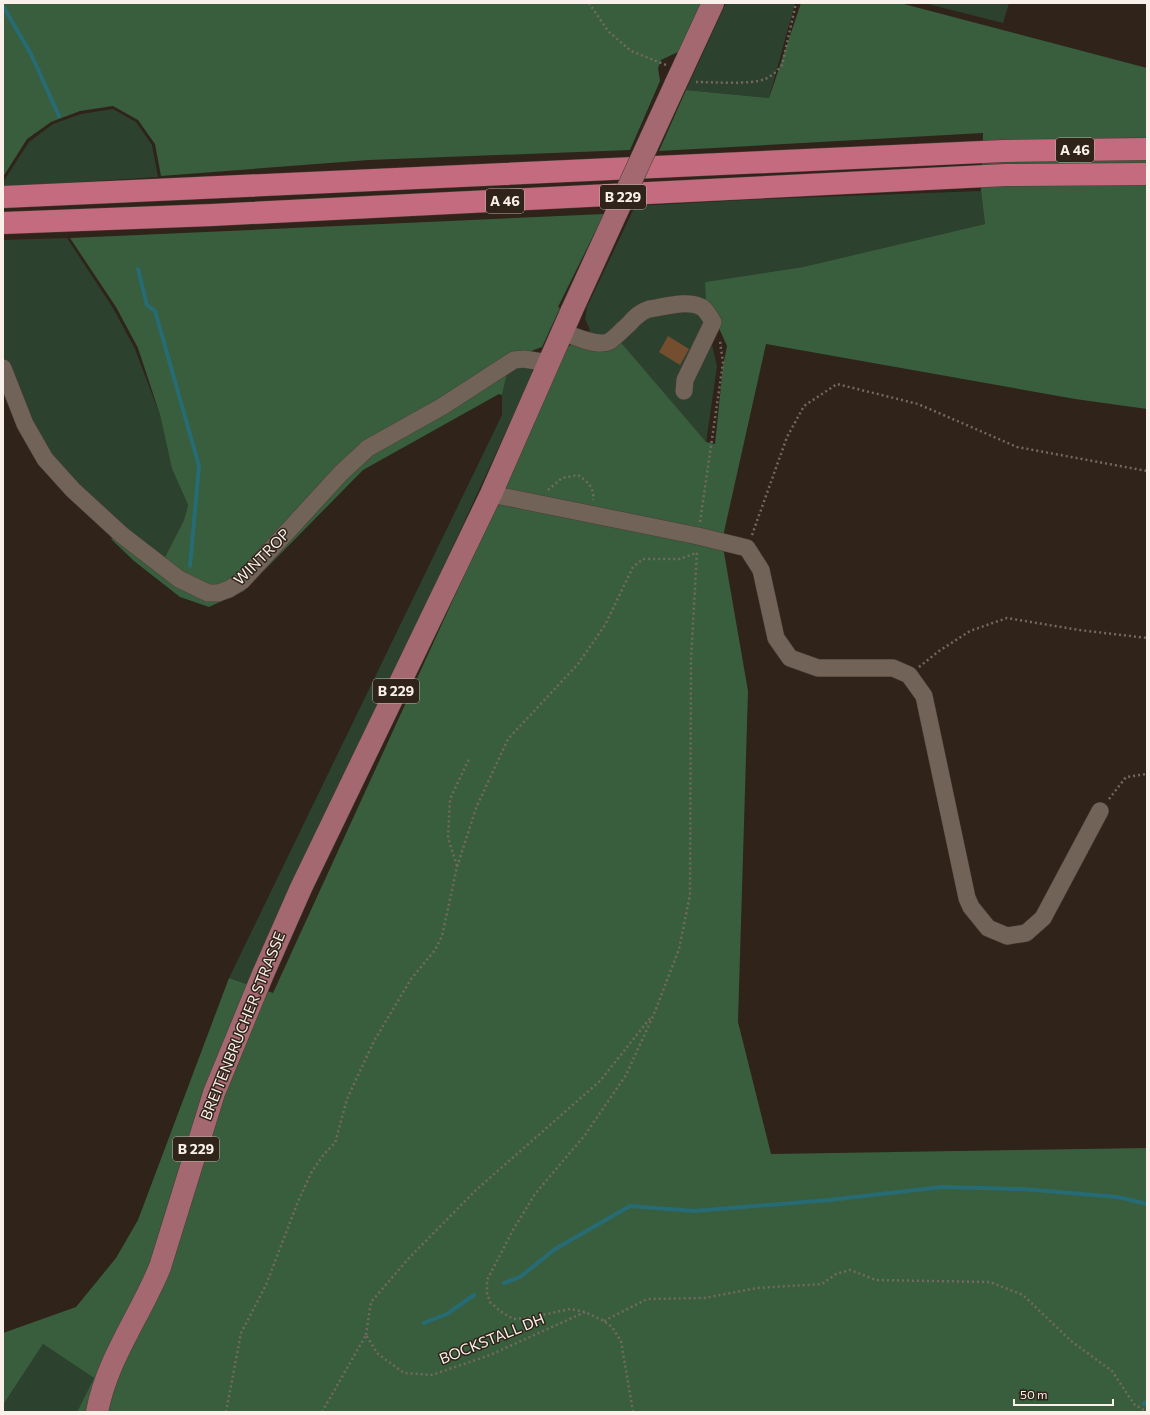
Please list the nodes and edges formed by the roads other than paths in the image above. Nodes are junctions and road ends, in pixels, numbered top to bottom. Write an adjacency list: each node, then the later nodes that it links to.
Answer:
1 (713, 3): 6 (main road, B 229, bridge)
2 (1147, 149): 4 (highway, A 46)
3 (1147, 174): 5 (highway, A 46)
4 (3, 197)
5 (3, 223)
6 (562, 332): 7 (main road, B 229); 9 (street)
7 (548, 362): 8 (street, WINTROP); 10 (main road, B 229)
8 (3, 368)
9 (684, 391)
10 (491, 494): 11 (street); 12 (main road, BREITENBRUCHER STRASSE / B 229)
11 (1100, 811)
12 (97, 1412)

